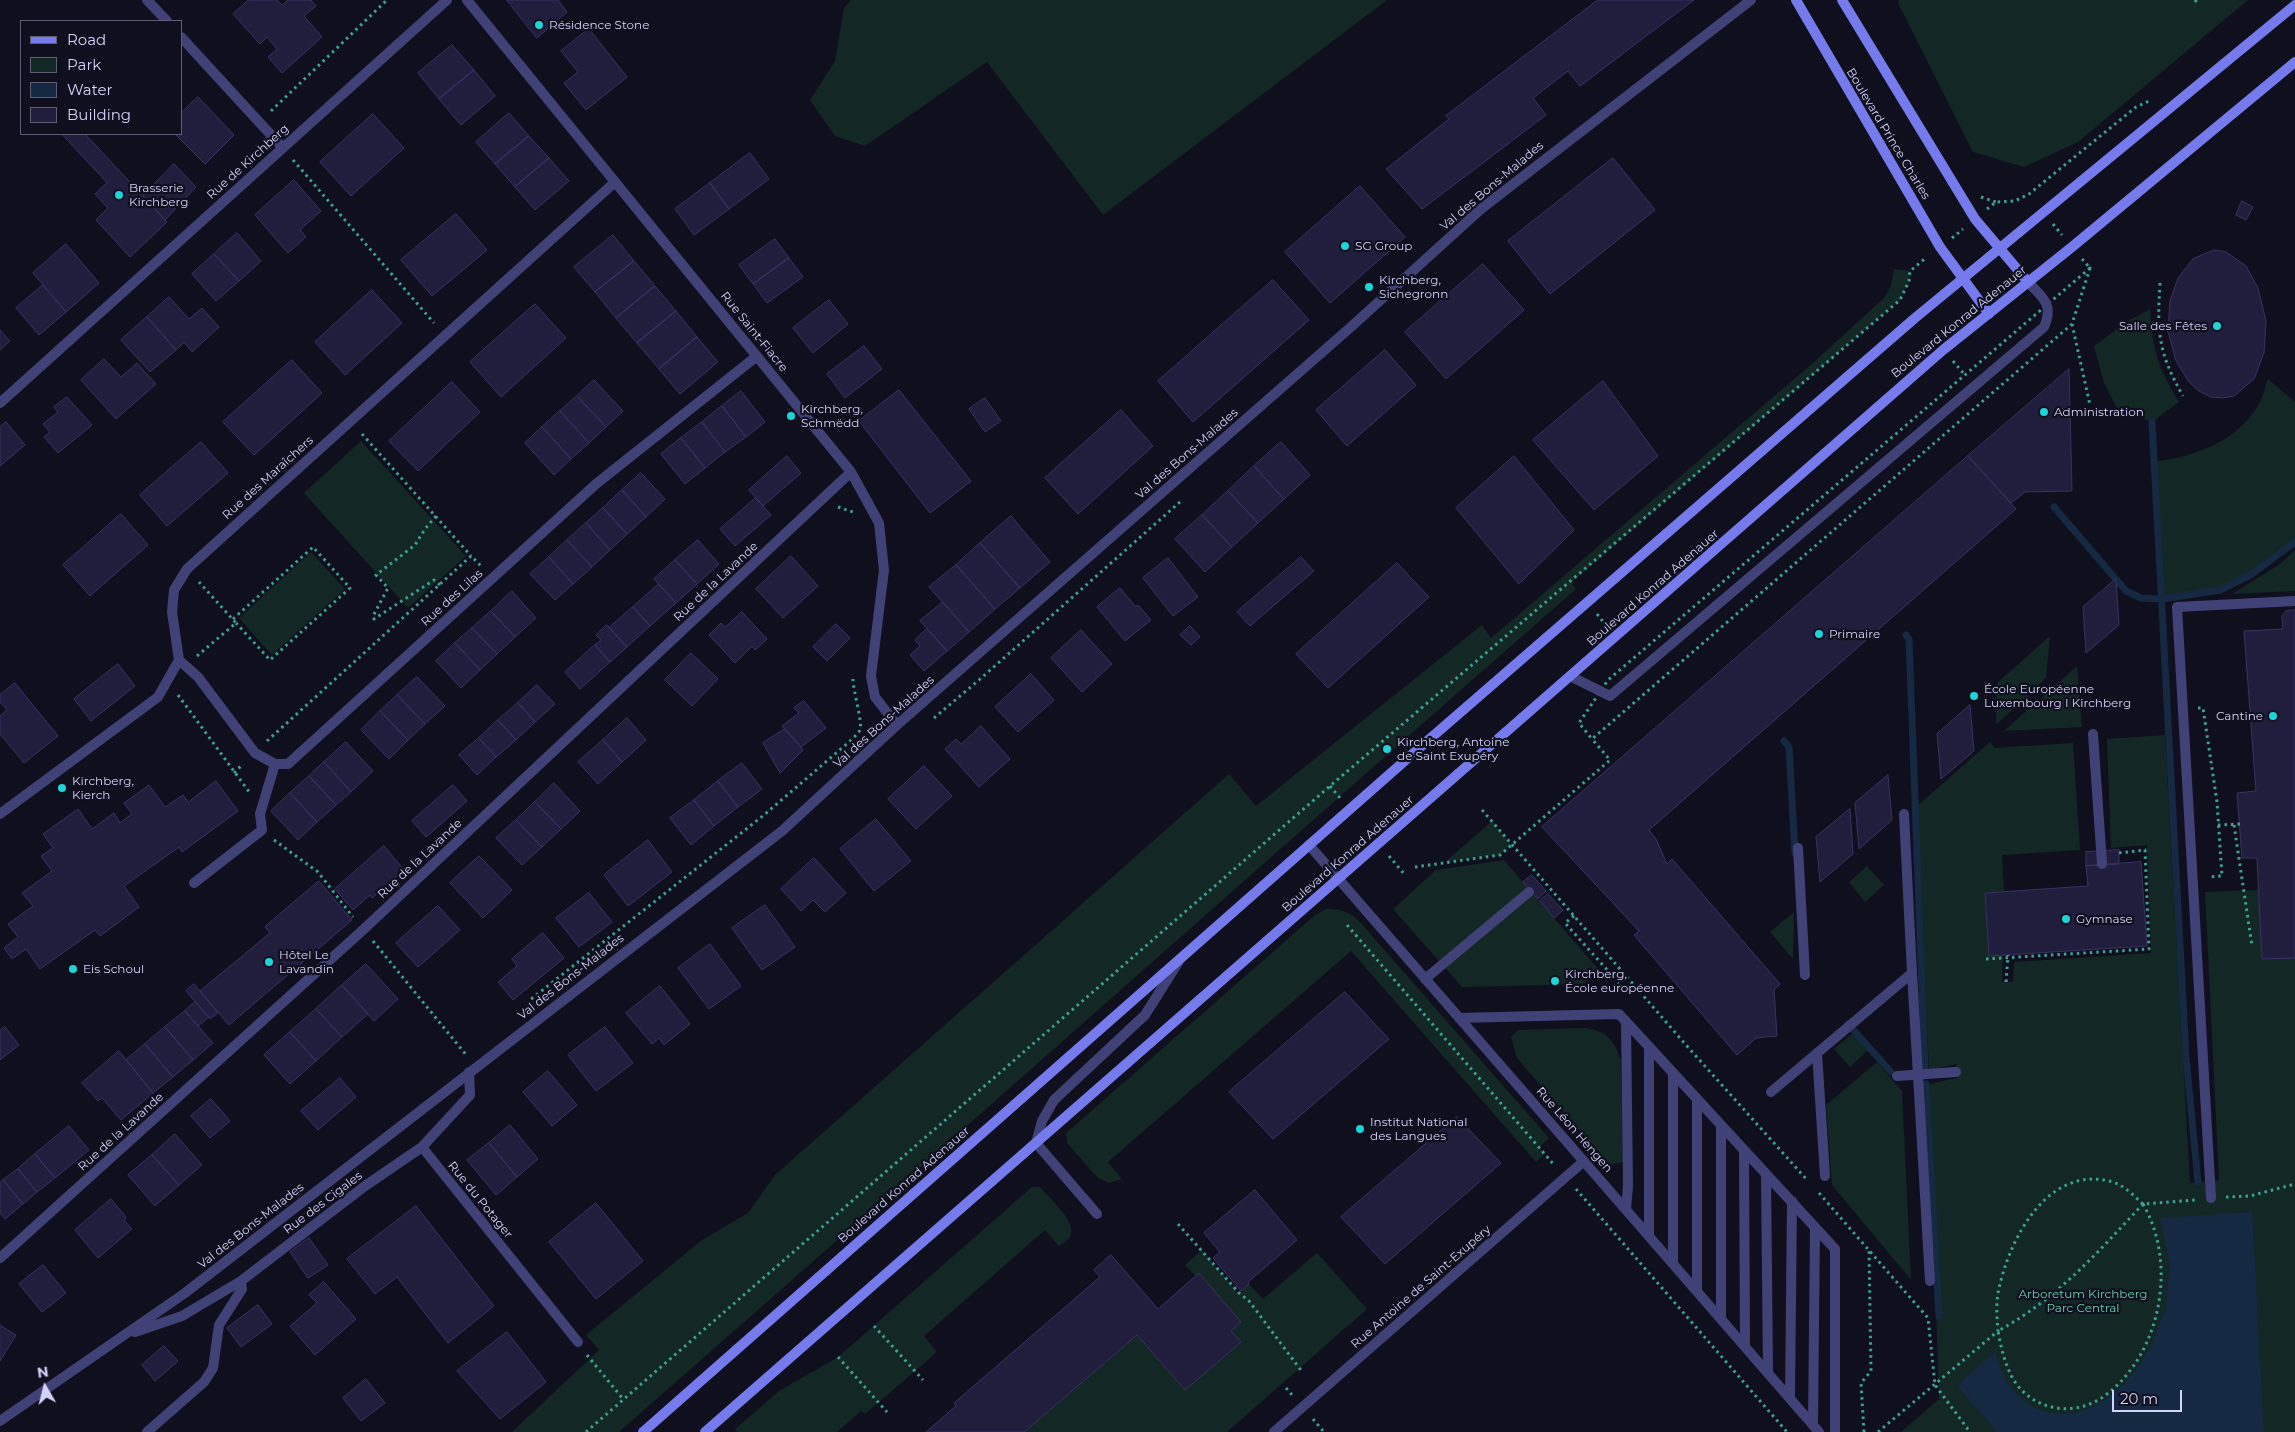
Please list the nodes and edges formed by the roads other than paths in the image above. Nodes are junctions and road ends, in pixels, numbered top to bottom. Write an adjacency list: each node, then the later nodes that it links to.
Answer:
1 (147, 0): 8 (street)
2 (447, 0): 11 (street, Rue de Kirchberg)
3 (467, 0): 12 (street, Rue Saint-Fiacre)
4 (1751, 0): 23 (street, Val des Bons-Malades)
5 (1796, 0): 14 (main road, Boulevard Prince Charles)
6 (1842, 0): 13 (main road)
7 (2295, 5): 13 (main road, Boulevard Konrad Adenauer)
8 (166, 20)
9 (182, 38): 11 (street)
10 (2295, 62): 15 (main road, Boulevard Konrad Adenauer)
11 (282, 147): 18 (street, Rue de Kirchberg)
12 (615, 182): 17 (street, Rue Saint-Fiacre); 21 (street, Rue des Maraîchers)
13 (1999, 247): 14 (main road, Boulevard Konrad Adenauer); 15 (main road)
14 (1961, 279): 16 (main road, Boulevard Prince Charles); 28 (main road, Boulevard Konrad Adenauer)
15 (2028, 282): 16 (main road, Boulevard Konrad Adenauer); 22 (street)
16 (1989, 314): 22 (main road, Boulevard Konrad Adenauer)
17 (757, 356): 19 (street, Rue Saint-Fiacre); 25 (street, Rue des Lilas)
18 (0, 403)
19 (851, 472): 23 (street, Rue Saint-Fiacre); 62 (street, Rue de la Lavande)
20 (2295, 601): 56 (street)
21 (182, 663): 25 (street); 26 (street)
22 (1570, 676): 31 (main road, Boulevard Konrad Adenauer)
23 (897, 726): 42 (street, Val des Bons-Malades)
24 (2093, 734): 30 (street)
25 (275, 764): 32 (street)
26 (0, 814)
27 (1904, 814): 35 (street)
28 (1309, 845): 31 (street, Rue Léon Hengen); 34 (main road, Boulevard Konrad Adenauer)
29 (1798, 848): 36 (street)
30 (2101, 859)
31 (1339, 879): 37 (street, Rue Léon Hengen); 50 (main road, Boulevard Konrad Adenauer)
32 (194, 883)
33 (1529, 892): 37 (street)
34 (1183, 956): 50 (street, Boulevard Konrad Adenauer); 76 (main road, Boulevard Konrad Adenauer)
35 (1912, 974): 41 (street); 45 (street)
36 (1806, 975)
37 (1425, 979): 38 (street, Rue Léon Hengen)
38 (1459, 1018): 39 (street); 53 (street, Rue Léon Hengen)
39 (1626, 1022): 40 (street); 58 (street)
40 (1649, 1048): 44 (street); 61 (street)
41 (1817, 1053): 47 (street); 55 (street)
42 (469, 1072): 51 (street); 68 (street, Val des Bons-Malades)
43 (1956, 1072): 45 (street)
44 (1673, 1073): 48 (street); 63 (street)
45 (1918, 1075): 46 (street); 65 (street)
46 (1897, 1076)
47 (1771, 1092)
48 (1697, 1099): 49 (street); 66 (street)
49 (1721, 1125): 52 (street); 67 (street)
50 (1036, 1143): 59 (street); 77 (main road, Boulevard Konrad Adenauer)
51 (422, 1147): 64 (street, Rue des Cigales); 69 (street, Rue du Potager)
52 (1744, 1150): 54 (street); 70 (street)
53 (1584, 1161): 58 (street, Rue Léon Hengen); 78 (street, Rue Antoine de Saint-Exupéry)
54 (1766, 1174): 57 (street); 71 (street)
55 (1825, 1176)
56 (2210, 1198)
57 (1792, 1202): 60 (street); 72 (street)
58 (1626, 1209): 61 (street, Rue Léon Hengen)
59 (1097, 1214)
60 (1815, 1227): 74 (street); 79 (street)
61 (1650, 1236): 63 (street, Rue Léon Hengen)
62 (0, 1258)
63 (1673, 1264): 66 (street, Rue Léon Hengen)
64 (241, 1281): 68 (street, Rue des Cigales); 75 (street)
65 (1930, 1282)
66 (1697, 1291): 67 (street, Rue Léon Hengen)
67 (1721, 1318): 70 (street, Rue Léon Hengen)
68 (122, 1337): 73 (street, Val des Bons-Malades)
69 (578, 1342)
70 (1744, 1346): 71 (street, Rue Léon Hengen)
71 (1768, 1373): 72 (street, Rue Léon Hengen)
72 (1790, 1398): 74 (street, Rue Léon Hengen)
73 (0, 1421)
74 (1816, 1428)
75 (148, 1432)
76 (643, 1432)
77 (705, 1432)
78 (1274, 1432)
79 (1835, 1432)

